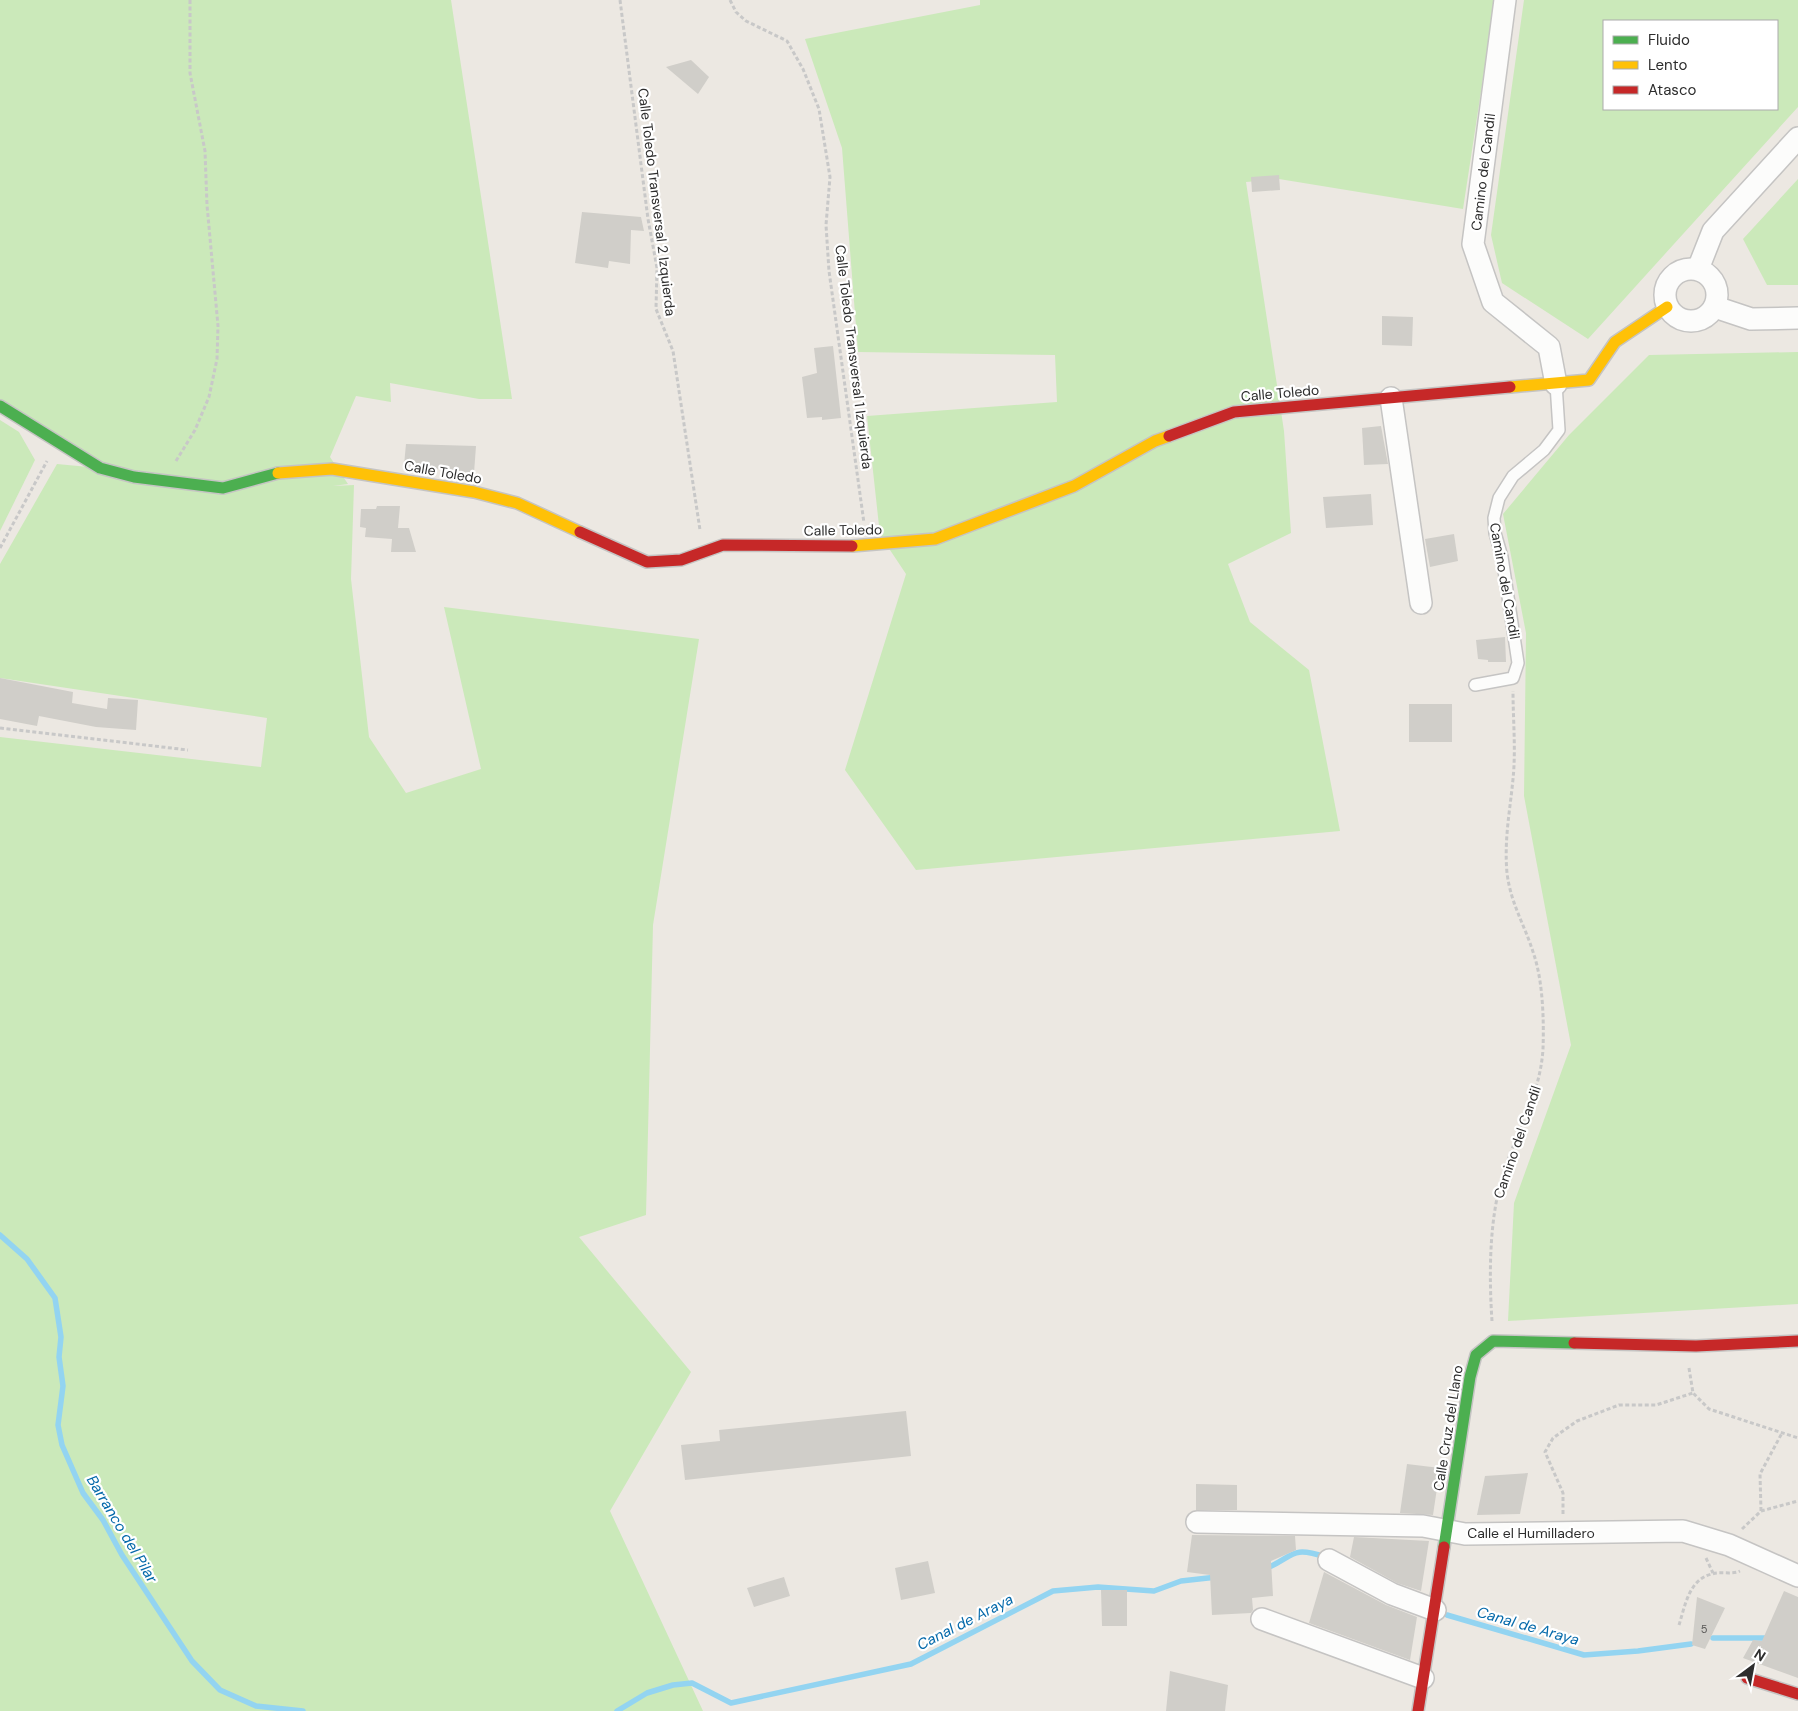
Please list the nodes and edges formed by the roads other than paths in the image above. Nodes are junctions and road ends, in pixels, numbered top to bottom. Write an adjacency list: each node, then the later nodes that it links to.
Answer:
1 (1505, 0): 7 (street, Camino del Candil)
2 (1798, 138): 3 (street)
3 (1698, 269): 4 (street); 5 (street)
4 (1667, 307): 5 (street); 7 (street, Calle Toledo)
5 (1715, 307): 6 (street)
6 (1798, 318)
7 (1556, 384): 8 (street, Calle Toledo); 11 (lane, Camino del Candil)
8 (1391, 398): 9 (street, Calle Toledo); 10 (street)
9 (0, 406)
10 (1421, 602)
11 (1475, 686)
12 (1798, 1340): 14 (street, Calle Cruz del Llano)
13 (1197, 1522): 14 (street, Calle el Humilladero)
14 (1447, 1530): 16 (street, Calle el Humilladero); 17 (street, Calle Cruz del Llano)
15 (1329, 1560): 17 (street)
16 (1798, 1576)
17 (1435, 1610): 19 (street, Calle Cruz del Llano)
18 (1262, 1619): 19 (street)
19 (1423, 1678): 22 (street, Calle Cruz del Llano)
20 (1747, 1678): 21 (street)
21 (1798, 1694)
22 (1418, 1711)

